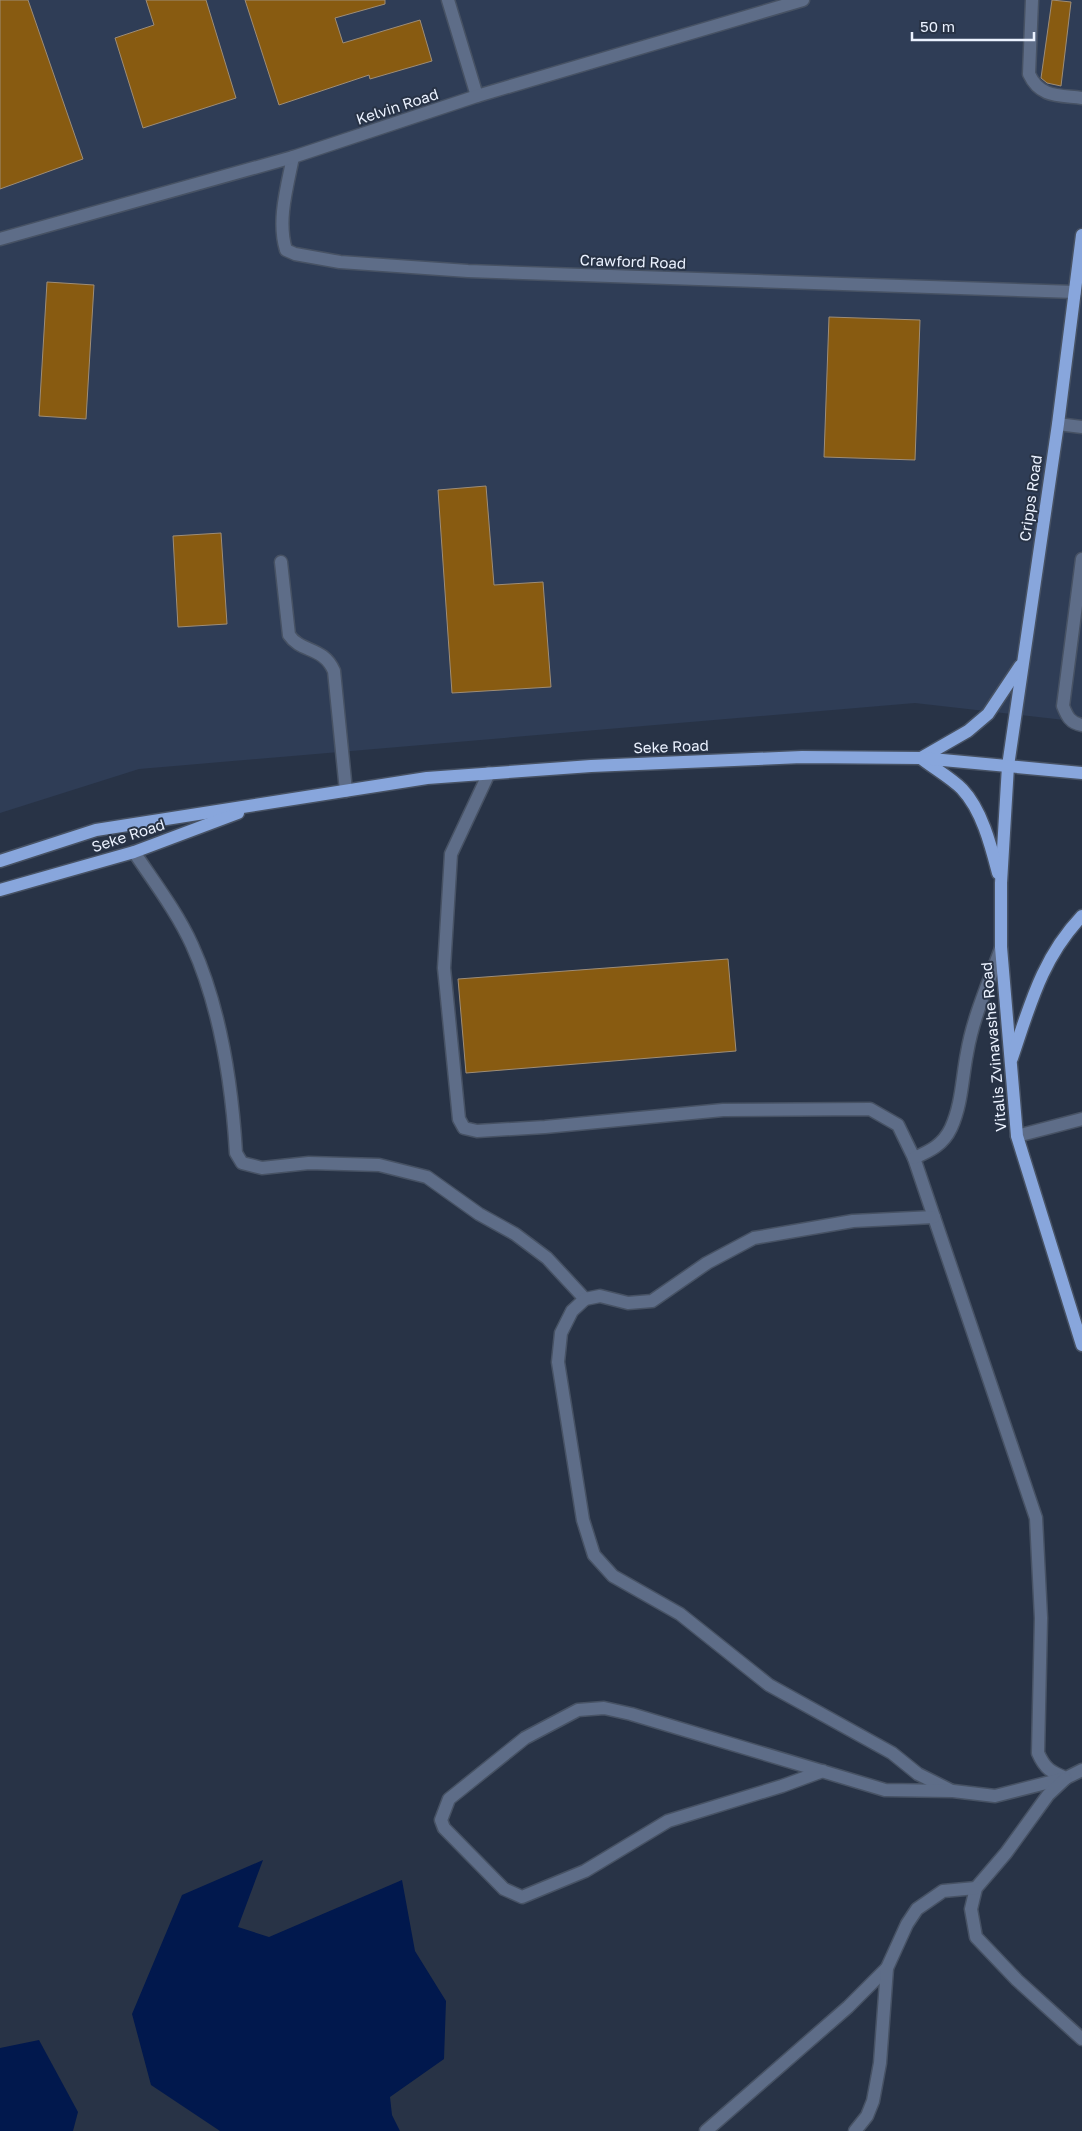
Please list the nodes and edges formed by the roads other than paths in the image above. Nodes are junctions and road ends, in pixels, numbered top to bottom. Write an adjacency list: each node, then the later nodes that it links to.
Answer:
1 (448, 0): 4 (street)
2 (803, 0): 4 (street, Kelvin Road)
3 (1032, 0): 5 (street)
4 (477, 96): 6 (street, Kelvin Road)
5 (1082, 98)
6 (293, 157): 8 (street, Kelvin Road); 9 (street, Crawford Road)
7 (1082, 235): 9 (main road, Cripps Road)
8 (0, 239)
9 (1075, 292): 10 (main road, Cripps Road)
10 (1058, 424): 11 (street); 14 (main road, Cripps Road)
11 (1082, 427)
12 (1082, 559): 15 (street)
13 (281, 562): 20 (street)
14 (1023, 662): 16 (main road); 17 (main road, Cripps Road)
15 (1082, 724)
16 (921, 758): 17 (main road, Seke Road); 18 (main road, Seke Road); 24 (main road)
17 (1008, 766): 19 (main road, Seke Road); 24 (main road, Vitalis Zvinavashe Road)
18 (489, 774): 20 (main road, Seke Road); 31 (street)
19 (1082, 774)
20 (346, 791): 21 (main road, Seke Road)
21 (264, 804): 22 (main road, Seke Road); 23 (main road, Seke Road)
22 (134, 852): 25 (main road, Seke Road); 33 (street)
23 (0, 861)
24 (1001, 883): 27 (main road, Vitalis Zvinavashe Road)
25 (0, 890)
26 (1082, 916): 28 (main road)
27 (1001, 947): 28 (main road, Vitalis Zvinavashe Road); 31 (street)
28 (1010, 1066): 30 (main road, Vitalis Zvinavashe Road)
29 (1082, 1119): 30 (street)
30 (1017, 1136): 34 (main road, Vitalis Zvinavashe Road)
31 (914, 1158): 32 (street)
32 (934, 1217): 33 (street); 37 (street)
33 (585, 1299): 38 (street)
34 (1082, 1345)
35 (1082, 1770): 37 (street)
36 (823, 1771): 36 (street); 38 (street)
37 (1066, 1778): 38 (street); 39 (street)
38 (953, 1792)
39 (976, 1888): 40 (street); 41 (street)
40 (887, 1968): 42 (street); 43 (street)
41 (1082, 2039)
42 (706, 2131)
43 (855, 2131)

